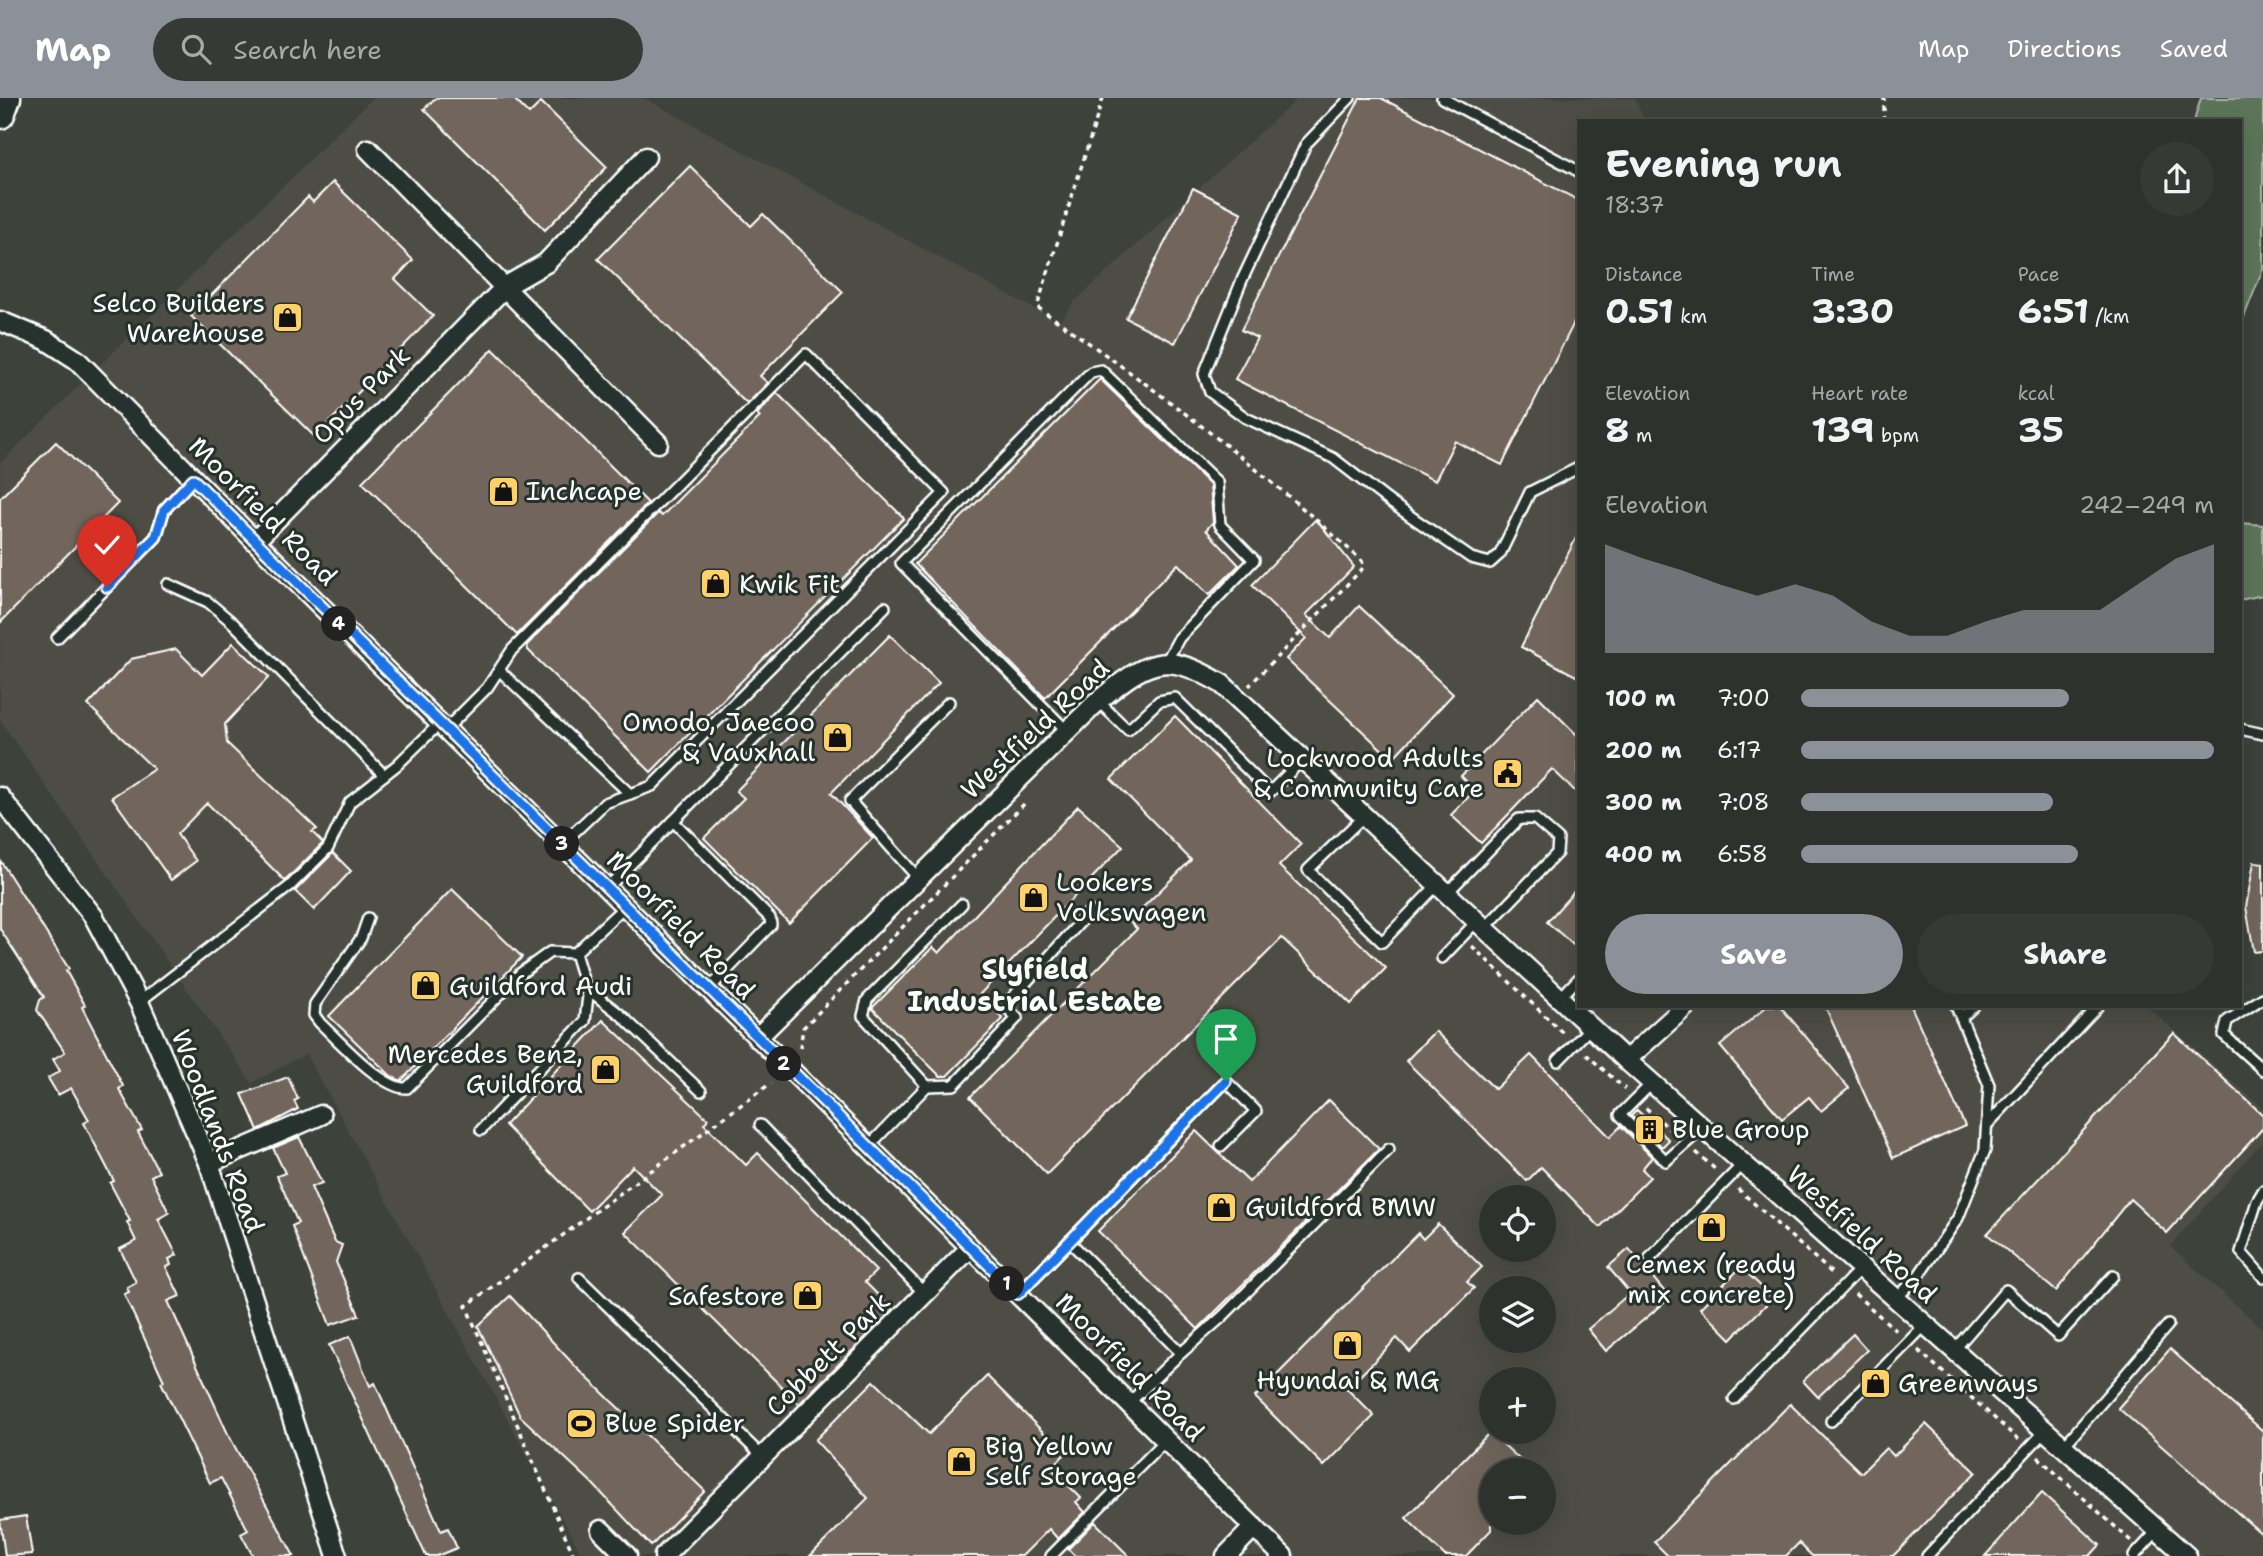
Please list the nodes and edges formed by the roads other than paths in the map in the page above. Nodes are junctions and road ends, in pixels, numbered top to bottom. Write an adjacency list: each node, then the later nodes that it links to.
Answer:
1 (6, 98): 4 (main road)
2 (1350, 98): 11 (lane)
3 (1442, 98): 7 (lane)
4 (0, 114)
5 (368, 149): 8 (street)
6 (646, 158): 8 (street, Opus Park)
7 (1577, 170)
8 (506, 286): 10 (street); 13 (street, Opus Park)
9 (0, 321): 12 (street, Moorfield Road)
10 (658, 443)
11 (1577, 468)
12 (193, 479): 13 (street, Moorfield Road); 16 (lane)
13 (254, 541): 21 (street, Moorfield Road)
14 (168, 584): 26 (lane)
15 (885, 607): 30 (lane)
16 (57, 638)
17 (1166, 662): 19 (street, Westfield Road); 22 (lane); 25 (street, Westfield Road)
18 (499, 670): 21 (lane); 27 (lane); 27 (lane)
19 (1098, 701): 22 (street, Westfield Road); 25 (lane)
20 (949, 702): 32 (lane)
21 (443, 727): 26 (lane); 31 (street, Moorfield Road)
22 (1066, 730): 32 (street, Westfield Road)
23 (2242, 730): 24 (lane)
24 (2263, 734)
25 (1303, 759): 29 (street, Westfield Road)
26 (384, 775): 47 (lane)
27 (630, 794): 31 (lane)
28 (0, 797): 47 (street, Woodlands Road)
29 (1364, 816): 34 (street, Westfield Road); 34 (lane)
30 (673, 821): 33 (lane); 44 (lane)
31 (562, 844): 33 (street, Moorfield Road)
32 (918, 878): 54 (street, Westfield Road)
33 (607, 888): 36 (street, Moorfield Road)
34 (1443, 889): 39 (street, Westfield Road); 39 (lane)
35 (962, 904): 59 (lane)
36 (625, 906): 40 (lane); 44 (street, Moorfield Road)
37 (1090, 911): 59 (lane)
38 (368, 918): 40 (lane)
39 (1481, 925): 41 (lane); 45 (street, Westfield Road)
40 (575, 953): 43 (lane)
41 (1442, 958)
42 (1577, 980): 45 (lane)
43 (586, 988): 60 (lane); 65 (lane)
44 (709, 989): 54 (street, Moorfield Road)
45 (1560, 998): 53 (street, Westfield Road)
46 (2263, 998): 57 (lane)
47 (139, 1002): 69 (street, Woodlands Road)
48 (1684, 1008): 55 (street)
49 (1957, 1008): 52 (lane)
50 (1972, 1008): 52 (lane)
51 (2095, 1008): 63 (lane)
52 (1961, 1018): 63 (lane)
53 (1591, 1027): 55 (street, Westfield Road); 56 (lane)
54 (757, 1038): 67 (street, Moorfield Road)
55 (1626, 1059): 58 (street, Westfield Road)
56 (1558, 1061)
57 (2263, 1070)
58 (1652, 1083): 64 (street, Westfield Road); 64 (lane)
59 (927, 1086): 67 (lane)
60 (701, 1091)
61 (321, 1115): 69 (street)
62 (760, 1125): 79 (lane)
63 (1987, 1125): 81 (lane)
64 (1703, 1128): 70 (street, Westfield Road)
65 (481, 1130)
66 (1221, 1146): 72 (lane)
67 (868, 1147): 73 (street, Moorfield Road)
68 (1389, 1149): 85 (lane)
69 (209, 1163): 96 (street, Woodlands Road)
70 (1743, 1164): 74 (lane); 75 (street, Westfield Road)
71 (2263, 1191): 77 (lane)
72 (1069, 1241): 80 (lane); 85 (lane)
73 (970, 1248): 79 (street, Cobbett Park); 80 (street, Moorfield Road)
74 (1650, 1258)
75 (1861, 1268): 81 (street, Westfield Road); 86 (lane)
76 (2113, 1276): 84 (lane)
77 (2263, 1277)
78 (579, 1279): 92 (lane)
79 (924, 1293): 92 (street, Cobbett Park)
80 (1018, 1294): 87 (street, Moorfield Road)
81 (1896, 1299): 82 (street, Westfield Road)
82 (1925, 1325): 84 (street, Westfield Road); 88 (lane)
83 (2168, 1325): 91 (lane)
84 (1954, 1350): 89 (street, Westfield Road)
85 (1181, 1353): 87 (lane)
86 (1734, 1399)
87 (1129, 1403): 90 (street, Moorfield Road)
88 (1831, 1421)
89 (2045, 1431): 91 (street, Westfield Road); 102 (lane)
90 (1166, 1440): 93 (street, Moorfield Road); 99 (lane)
91 (2063, 1447): 95 (street, Westfield Road)
92 (763, 1457): 98 (street, Cobbett Park)
93 (1254, 1527): 100 (street); 101 (street, Moorfield Road)
94 (601, 1530): 97 (street)
95 (2158, 1530): 103 (lane); 104 (street, Westfield Road)
96 (337, 1556)
97 (627, 1556)
98 (664, 1556)
99 (1051, 1556)
100 (1226, 1556)
101 (1283, 1556)
102 (1927, 1556)
103 (2134, 1556)
104 (2187, 1556)

